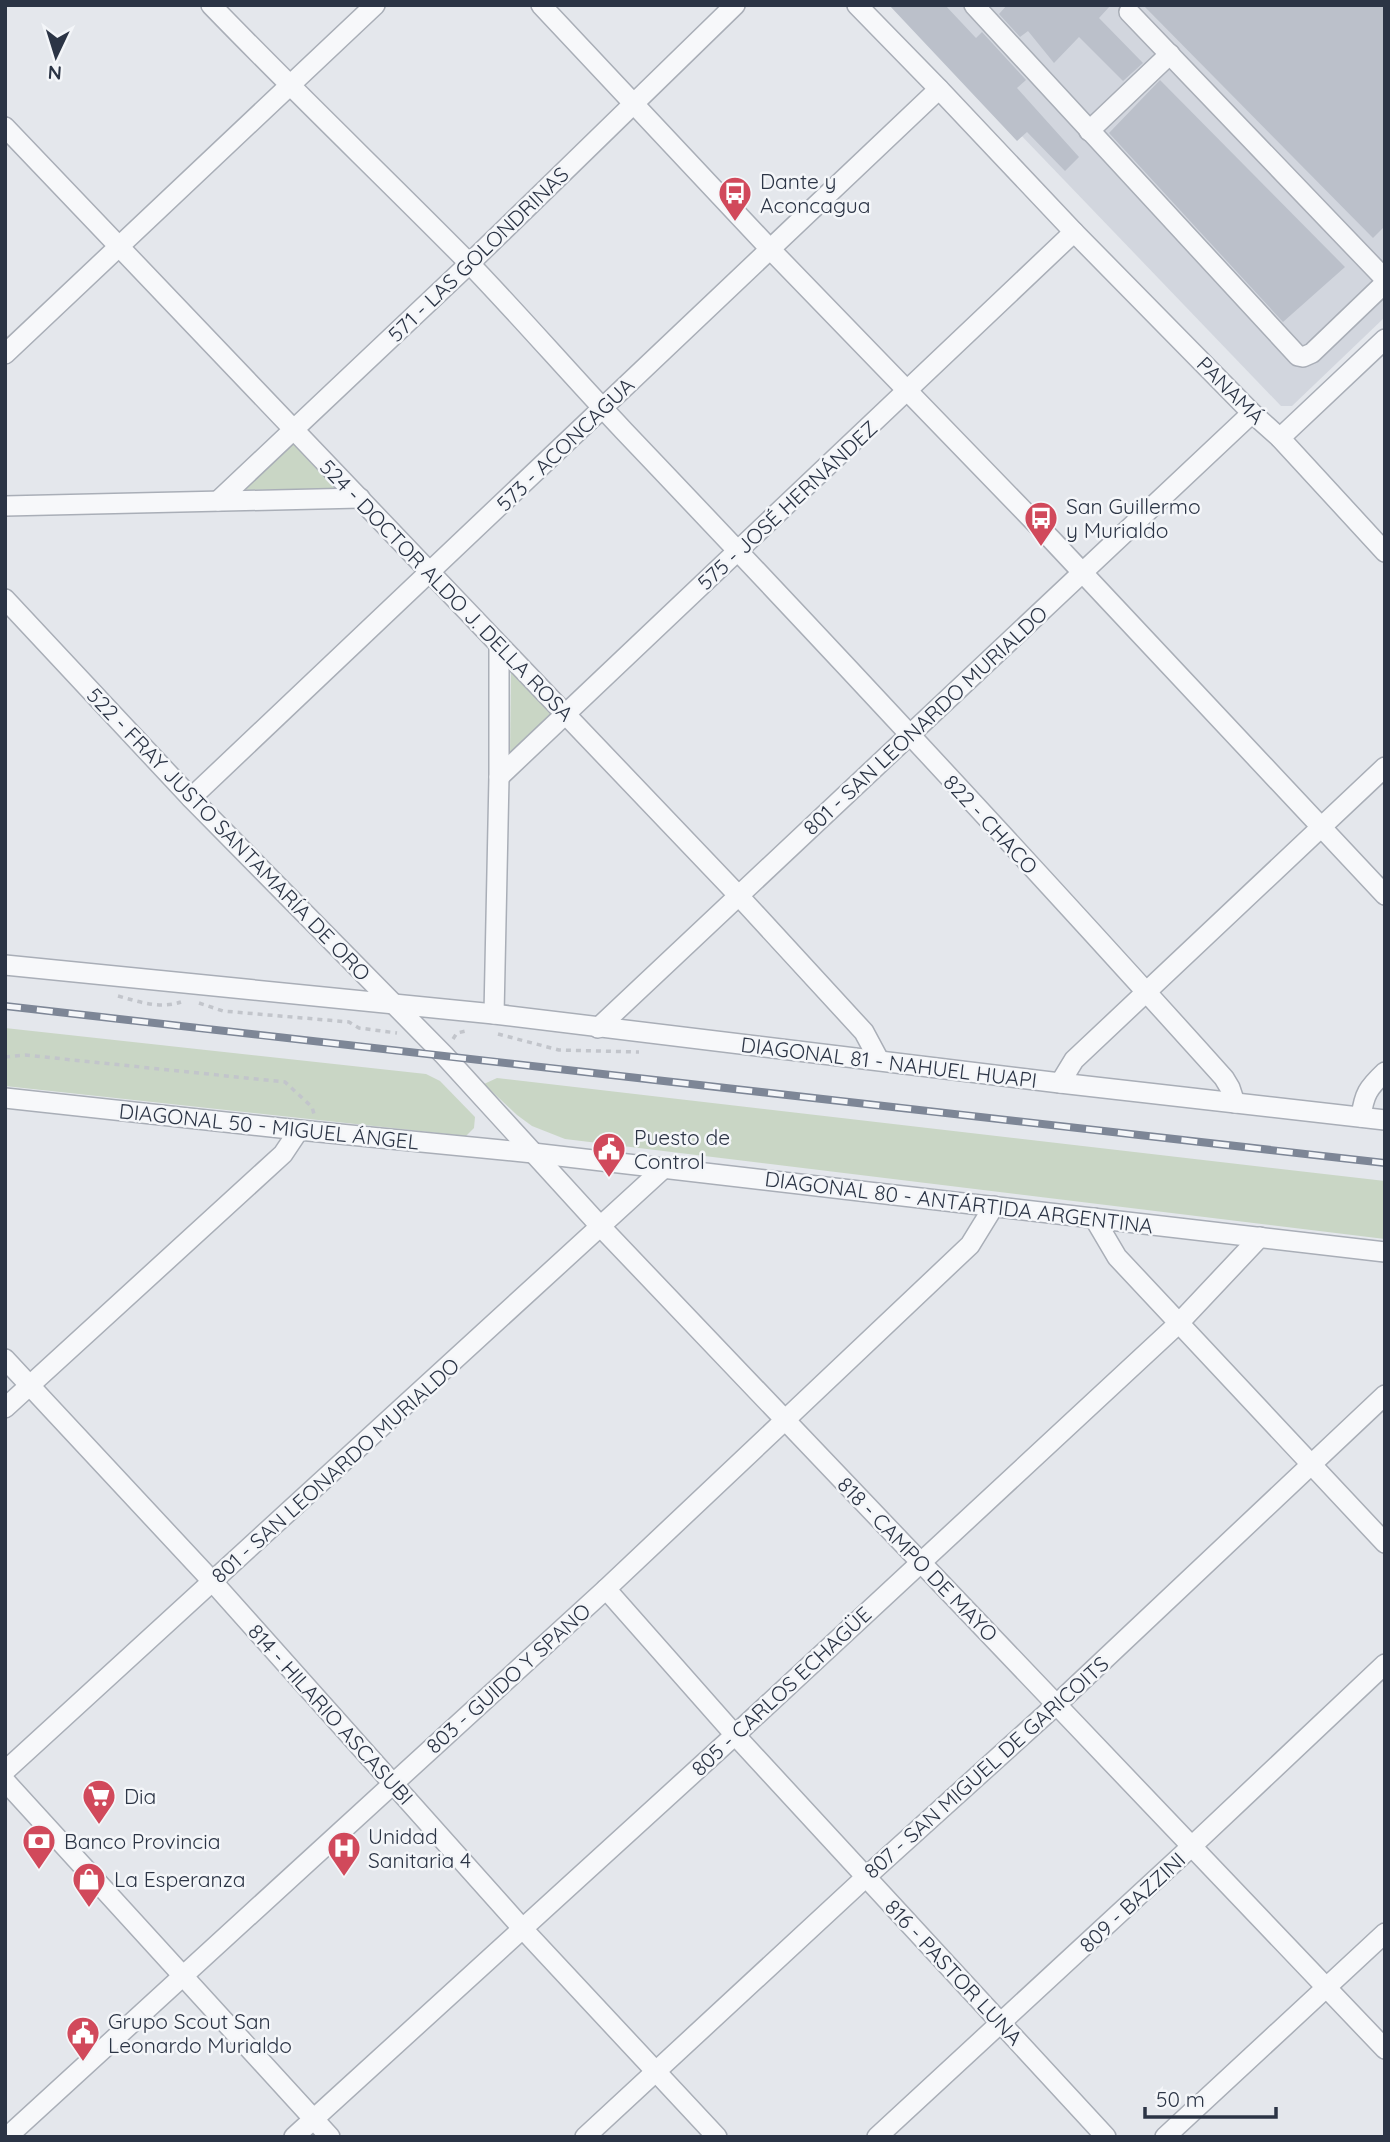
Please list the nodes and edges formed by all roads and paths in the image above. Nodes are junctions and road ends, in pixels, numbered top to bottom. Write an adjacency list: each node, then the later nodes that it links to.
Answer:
1 (211, 5): 9 (street, 822 - CHACO)
2 (375, 5): 9 (street)
3 (541, 5): 11 (street)
4 (736, 5): 11 (street, 571 - LAS GOLONDRINAS)
5 (857, 5): 10 (street, PANAMÁ)
6 (974, 5): 13 (street)
7 (1129, 12): 8 (street)
8 (1170, 54): 13 (street); 18 (street)
9 (289, 86): 15 (street); 17 (street, 822 - CHACO)
10 (939, 89): 14 (street, PANAMÁ); 16 (street, 573 - ACONCAGUA)
11 (634, 103): 16 (street); 17 (street, 571 - LAS GOLONDRINAS)
12 (5, 127): 15 (street, 524 - DOCTOR ALDO J. DELLA ROSA)
13 (1089, 131): 18 (street)
14 (1074, 232): 21 (street, 575 - JOSÉ HERNÁNDEZ); 23 (street, PANAMÁ)
15 (118, 247): 20 (street); 24 (street, 524 - DOCTOR ALDO J. DELLA ROSA)
16 (771, 250): 21 (street); 22 (street, 573 - ACONCAGUA)
17 (469, 264): 22 (street, 822 - CHACO); 24 (street, 571 - LAS GOLONDRINAS)
18 (1385, 281)
19 (1385, 339): 25 (street)
20 (5, 354)
21 (907, 392): 29 (street, 575 - JOSÉ HERNÁNDEZ); 32 (street)
22 (602, 407): 29 (street, 822 - CHACO); 31 (street, 573 - ACONCAGUA)
23 (1252, 413): 25 (street, PANAMÁ); 32 (street, 801 - SAN LEONARDO MURIALDO)
24 (294, 430): 26 (street, 524 - DOCTOR ALDO J. DELLA ROSA); 27 (street, 571 - LAS GOLONDRINAS)
25 (1280, 438): 30 (street, PANAMÁ)
26 (359, 498): 27 (street); 31 (street, 524 - DOCTOR ALDO J. DELLA ROSA)
27 (218, 501): 28 (street)
28 (5, 506)
29 (738, 551): 35 (street, 575 - JOSÉ HERNÁNDEZ); 36 (street, 822 - CHACO)
30 (1385, 551)
31 (430, 573): 34 (street, 524 - DOCTOR ALDO J. DELLA ROSA); 39 (street, 573 - ACONCAGUA)
32 (1081, 573): 36 (street, 801 - SAN LEONARDO MURIALDO); 40 (street)
33 (5, 599): 39 (street, 522 - FRAY JUSTO SANTAMARÍA DE ORO)
34 (499, 645): 35 (street, 524 - DOCTOR ALDO J. DELLA ROSA); 38 (street)
35 (565, 715): 38 (street, 575 - JOSÉ HERNÁNDEZ); 41 (street, 524 - DOCTOR ALDO J. DELLA ROSA)
36 (909, 735): 41 (street, 801 - SAN LEONARDO MURIALDO); 44 (street, 822 - CHACO)
37 (1385, 767): 40 (street)
38 (499, 777): 47 (street)
39 (191, 798): 46 (street, 522 - FRAY JUSTO SANTAMARÍA DE ORO)
40 (1322, 827): 42 (street); 44 (street)
41 (738, 895): 48 (street, 801 - SAN LEONARDO MURIALDO); 53 (street, 524 - DOCTOR ALDO J. DELLA ROSA)
42 (1385, 895)
43 (5, 965): 46 (street, DIAGONAL 81 - NAHUEL HUAPI)
44 (1147, 992): 56 (street); 58 (street, 822 - CHACO)
45 (108, 993): 50 (path)
46 (394, 1005): 47 (street, DIAGONAL 81 - NAHUEL HUAPI); 50 (street, 522 - FRAY JUSTO SANTAMARÍA DE ORO)
47 (491, 1023): 48 (street, DIAGONAL 81 - NAHUEL HUAPI); 51 (path)
48 (598, 1028): 53 (street, DIAGONAL 81 - NAHUEL HUAPI)
49 (468, 1031): 50 (path)
50 (426, 1037): 54 (street, 522 - FRAY JUSTO SANTAMARÍA DE ORO)
51 (646, 1053)
52 (5, 1057): 59 (path)
53 (879, 1060): 56 (street, DIAGONAL 81 - NAHUEL HUAPI)
54 (454, 1066): 63 (street, 818 - CAMPO DE MAYO)
55 (1385, 1072): 60 (street)
56 (1060, 1083): 58 (street, DIAGONAL 81 - NAHUEL HUAPI)
57 (5, 1098): 62 (street, DIAGONAL 50 - MIGUEL ÁNGEL)
58 (1235, 1103): 60 (street, DIAGONAL 81 - NAHUEL HUAPI)
59 (314, 1114)
60 (1361, 1117): 61 (street, DIAGONAL 81 - NAHUEL HUAPI)
61 (1385, 1120)
62 (299, 1130): 63 (street, DIAGONAL 50 - MIGUEL ÁNGEL); 72 (street)
63 (533, 1153): 64 (street, DIAGONAL 80 - ANTÁRTIDA ARGENTINA); 67 (street, 818 - CAMPO DE MAYO)
64 (664, 1168): 65 (street, DIAGONAL 80 - ANTÁRTIDA ARGENTINA); 67 (street, 801 - SAN LEONARDO MURIALDO)
65 (994, 1206): 66 (street, DIAGONAL 80 - ANTÁRTIDA ARGENTINA); 75 (street, 803 - GUIDO Y SPANO)
66 (1094, 1218): 68 (street, DIAGONAL 80 - ANTÁRTIDA ARGENTINA); 70 (street)
67 (601, 1227): 75 (street, 818 - CAMPO DE MAYO); 79 (street, 801 - SAN LEONARDO MURIALDO)
68 (1261, 1237): 69 (street, DIAGONAL 80 - ANTÁRTIDA ARGENTINA); 70 (street, 805 - CARLOS ECHAGÜE)
69 (1385, 1252)
70 (1179, 1323): 76 (street); 78 (street, 805 - CARLOS ECHAGÜE)
71 (5, 1359): 72 (street, 814 - HILARIO ASCASUBI)
72 (30, 1386): 74 (street); 79 (street, 814 - HILARIO ASCASUBI)
73 (1385, 1395): 76 (street, 807 - SAN MIGUEL DE GARICOITS)
74 (5, 1408)
75 (785, 1420): 78 (street, 818 - CAMPO DE MAYO); 80 (street, 803 - GUIDO Y SPANO)
76 (1311, 1466): 77 (street); 82 (street, 807 - SAN MIGUEL DE GARICOITS)
77 (1385, 1543)
78 (920, 1561): 82 (street, 818 - CAMPO DE MAYO); 83 (street, 805 - CARLOS ECHAGÜE)
79 (212, 1581): 84 (street, 801 - SAN LEONARDO MURIALDO); 86 (street, 814 - HILARIO ASCASUBI)
80 (606, 1589): 83 (street, 816 - PASTOR LUNA); 86 (street, 803 - GUIDO Y SPANO)
81 (1385, 1664): 87 (street, 809 - BAZZINI)
82 (1056, 1705): 87 (street, 818 - CAMPO DE MAYO); 88 (street, 807 - SAN MIGUEL DE GARICOITS)
83 (735, 1735): 88 (street, 816 - PASTOR LUNA); 89 (street, 805 - CARLOS ECHAGÜE)
84 (5, 1771)
85 (5, 1781): 91 (street)
86 (393, 1782): 89 (street, 814 - HILARIO ASCASUBI); 91 (street, 803 - GUIDO Y SPANO)
87 (1192, 1846): 92 (street, 818 - CAMPO DE MAYO); 93 (street, 809 - BAZZINI)
88 (867, 1876): 93 (street, 816 - PASTOR LUNA); 95 (street, 807 - SAN MIGUEL DE GARICOITS)
89 (522, 1928): 95 (street, 814 - HILARIO ASCASUBI); 96 (street, 805 - CARLOS ECHAGÜE)
90 (1385, 1933): 92 (street)
91 (182, 1976): 96 (street); 97 (street, 803 - GUIDO Y SPANO)
92 (1326, 1988): 94 (street, 818 - CAMPO DE MAYO); 104 (street)
93 (1001, 2023): 102 (street, 809 - BAZZINI); 103 (street, 816 - PASTOR LUNA)
94 (1385, 2049)
95 (656, 2070): 100 (street, 807 - SAN MIGUEL DE GARICOITS); 101 (street, 814 - HILARIO ASCASUBI)
96 (314, 2119): 98 (street, 805 - CARLOS ECHAGÜE); 99 (street)
97 (7, 2137)
98 (294, 2137)
99 (330, 2137)
100 (584, 2137)
101 (717, 2137)
102 (877, 2137)
103 (1106, 2137)
104 (1166, 2137)

